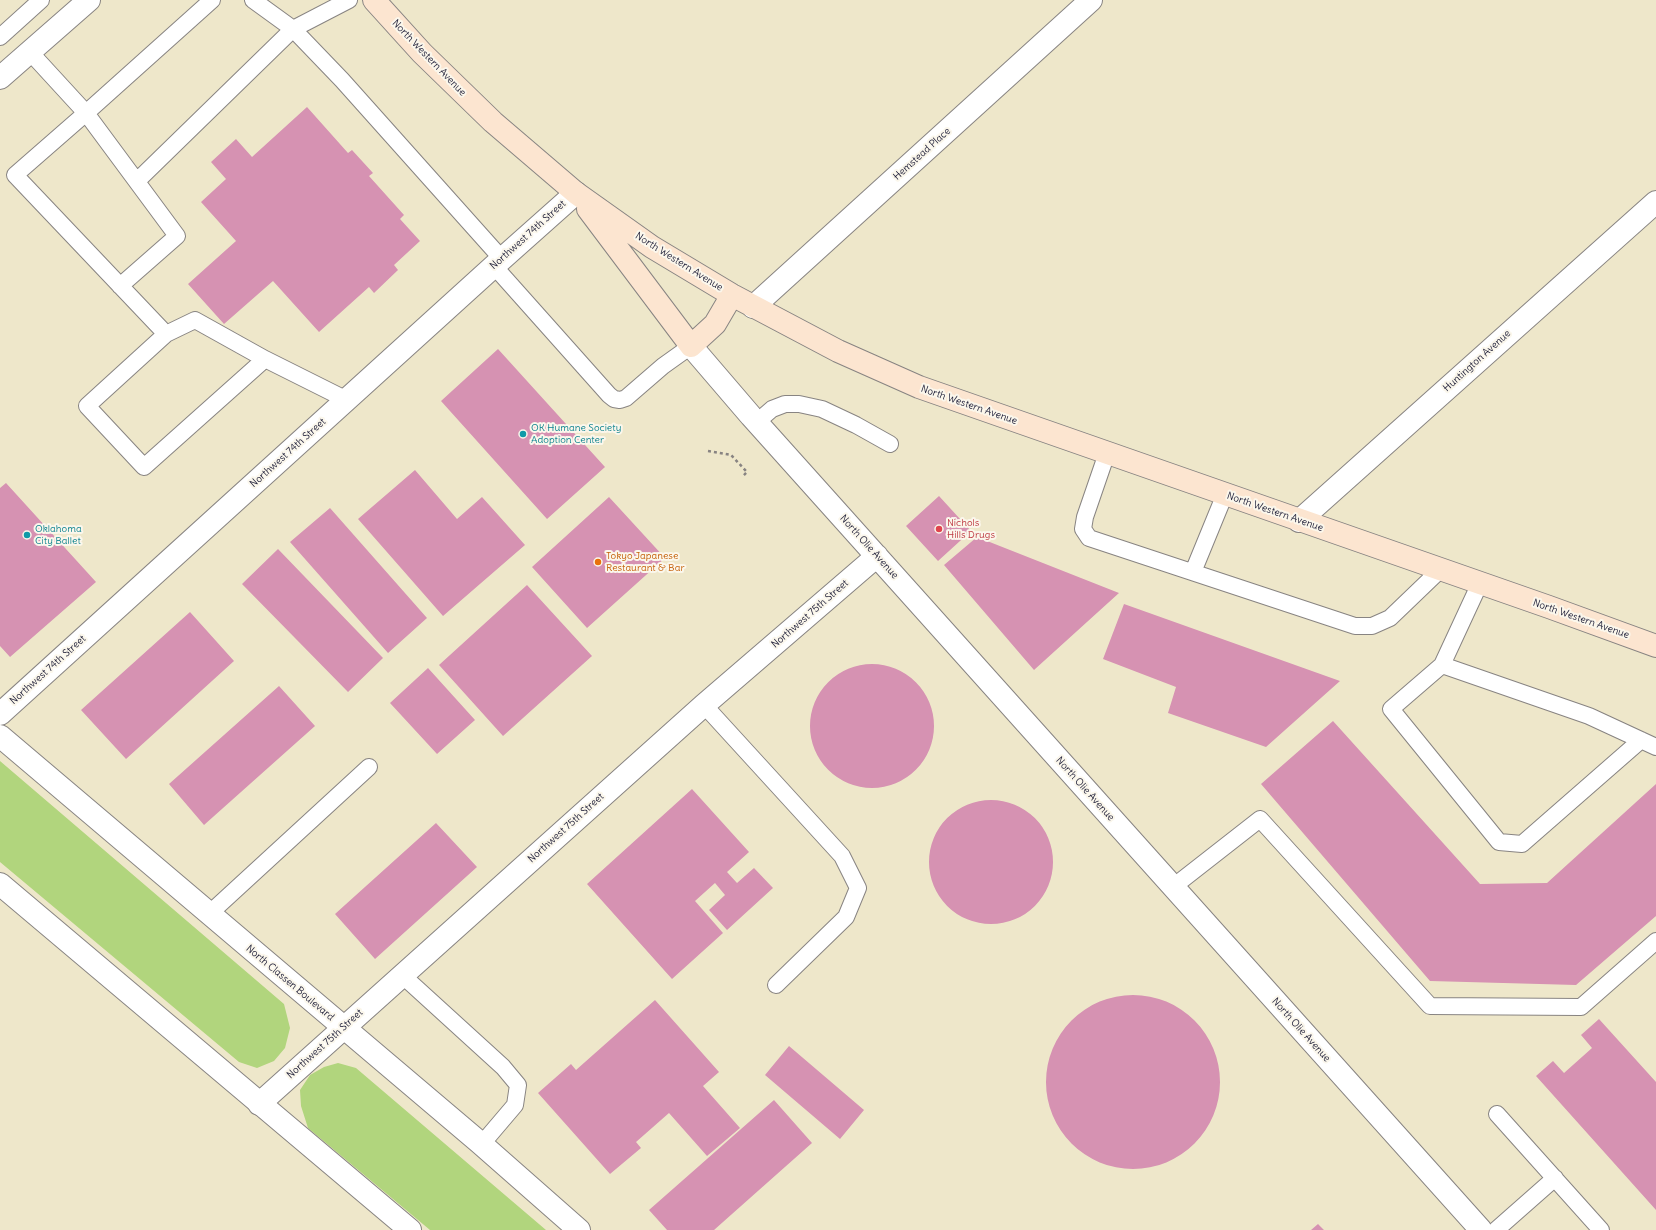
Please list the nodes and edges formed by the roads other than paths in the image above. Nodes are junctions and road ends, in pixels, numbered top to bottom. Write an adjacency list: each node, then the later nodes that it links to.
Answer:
1 (41, 0): 9 (lane)
2 (89, 0): 10 (street)
3 (212, 0): 12 (lane)
4 (253, 0): 8 (lane)
5 (349, 0): 8 (lane)
6 (374, 0): 14 (main road, North Western Avenue)
7 (1091, 0): 19 (street, Hemstead Place)
8 (293, 29): 13 (lane); 16 (lane)
9 (0, 37)
10 (30, 52): 11 (street); 12 (lane)
11 (2, 72)
12 (86, 113): 13 (lane); 17 (lane)
13 (137, 182): 17 (lane)
14 (576, 193): 16 (street, Northwest 74th Street); 18 (main road, North Western Avenue); 21 (main road)
15 (1656, 202): 28 (street, Huntington Avenue)
16 (498, 262): 21 (lane); 23 (street, Northwest 74th Street)
17 (120, 286): 20 (lane)
18 (732, 295): 19 (main road, North Western Avenue); 21 (main road)
19 (753, 307): 26 (main road, North Western Avenue)
20 (166, 334): 22 (lane); 22 (lane)
21 (691, 346): 24 (street, North Olie Avenue)
22 (265, 359): 23 (lane)
23 (347, 400): 36 (street, Northwest 74th Street)
24 (757, 422): 25 (lane); 29 (street, North Olie Avenue)
25 (890, 444)
26 (1107, 453): 27 (main road, North Western Avenue); 31 (lane)
27 (1225, 494): 28 (main road, North Western Avenue); 31 (lane)
28 (1299, 521): 30 (main road, North Western Avenue)
29 (877, 556): 35 (street, Northwest 75th Street); 42 (street, North Olie Avenue)
30 (1440, 570): 31 (lane); 32 (main road, North Western Avenue)
31 (1193, 572)
32 (1480, 583): 33 (main road, North Western Avenue); 34 (lane)
33 (1656, 646)
34 (1442, 665): 38 (lane); 38 (lane)
35 (704, 705): 45 (street, Northwest 75th Street); 46 (lane)
36 (0, 714)
37 (0, 736): 43 (street, North Classen Boulevard)
38 (1641, 740): 39 (lane)
39 (1656, 747)
40 (369, 767): 43 (lane)
41 (0, 884): 48 (street)
42 (1173, 887): 44 (lane); 54 (street, North Olie Avenue)
43 (209, 914): 47 (street, North Classen Boulevard)
44 (1656, 940)
45 (402, 975): 47 (street, Northwest 75th Street); 50 (lane)
46 (776, 985)
47 (343, 1028): 48 (street, Northwest 75th Street); 50 (street, North Classen Boulevard)
48 (259, 1104): 52 (street)
49 (1496, 1114): 51 (lane)
50 (481, 1145): 53 (street, North Classen Boulevard)
51 (1554, 1178): 55 (lane); 56 (lane)
52 (410, 1230)
53 (579, 1230)
54 (1480, 1230)
55 (1496, 1230)
56 (1601, 1230)

